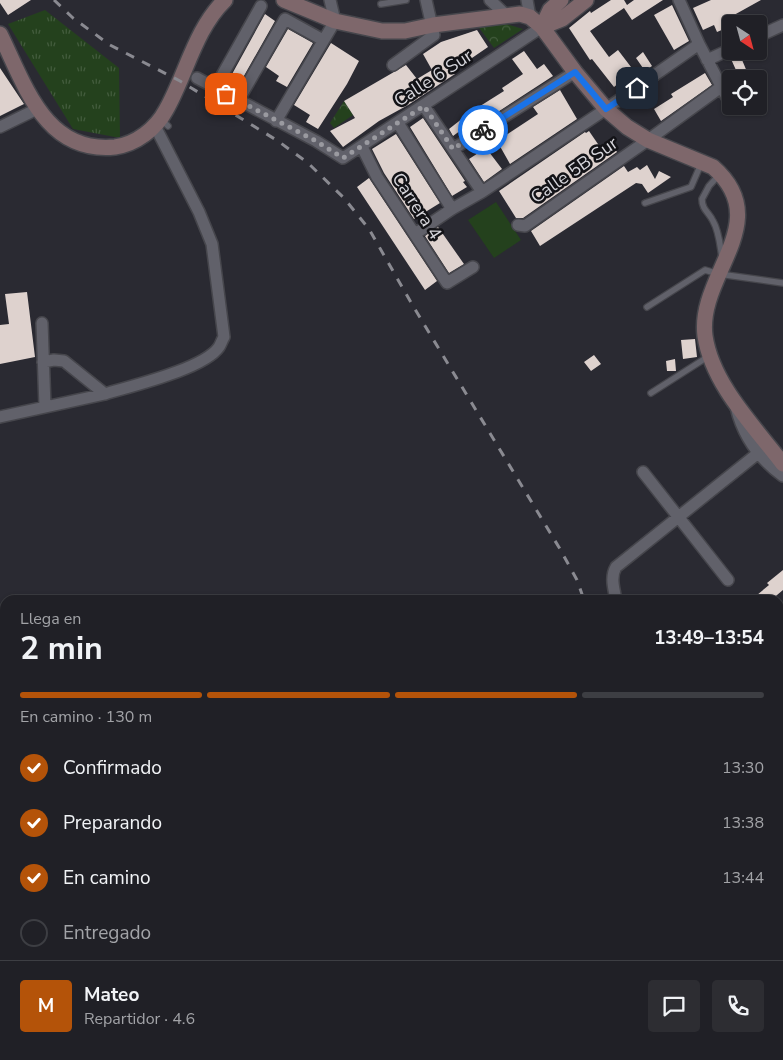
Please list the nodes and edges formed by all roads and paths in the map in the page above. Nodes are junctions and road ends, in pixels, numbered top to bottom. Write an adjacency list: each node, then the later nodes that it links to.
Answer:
1 (225, 0): 36 (main road)
2 (284, 0): 14 (main road)
3 (330, 0): 14 (street)
4 (406, 0): 11 (lane)
5 (426, 0): 16 (street)
6 (490, 0): 13 (street)
7 (527, 0): 15 (street)
8 (561, 0): 15 (main road, Calle 6 Sur)
9 (586, 0): 15 (main road, Calle 6 Sur)
10 (679, 0): 21 (street)
11 (381, 4)
12 (261, 6): 28 (street)
13 (506, 16): 15 (main road); 16 (main road)
14 (335, 21): 16 (main road); 20 (street)
15 (536, 22): 25 (main road); 31 (street, Calle 6 Sur)
16 (433, 25): 24 (street)
17 (783, 25): 18 (street)
18 (768, 32)
19 (0, 34): 32 (main road)
20 (323, 40): 30 (street); 34 (street)
21 (699, 44): 23 (street); 33 (street)
22 (722, 53): 23 (street)
23 (707, 60): 27 (street)
24 (393, 65)
25 (575, 72): 33 (main road); 40 (street)
26 (197, 78): 28 (street)
27 (720, 87): 29 (street); 38 (street, Calle 5B Sur)
28 (215, 88): 30 (street)
29 (722, 90)
30 (238, 101): 34 (street)
31 (424, 106): 35 (street, Calle 6 Sur); 40 (street)
32 (37, 109): 36 (main road); 37 (street)
33 (606, 109): 38 (main road); 43 (street)
34 (276, 121): 39 (street, Calle 6 Sur)
35 (398, 123): 39 (street, Calle 6 Sur); 45 (street)
36 (161, 124): 55 (street)
37 (0, 126)
38 (648, 140): 41 (main road); 46 (street, Calle 5B Sur)
39 (362, 147): 47 (street, Carrera 4)
40 (453, 149): 43 (street)
41 (702, 162): 42 (main road); 44 (lane)
42 (720, 173): 49 (main road); 49 (lane)
43 (482, 192): 45 (street)
44 (645, 203)
45 (452, 209): 47 (street)
46 (518, 225)
47 (415, 234): 48 (street, Carrera 4)
48 (473, 267)
49 (721, 270): 50 (lane); 51 (lane); 53 (main road)
50 (783, 283)
51 (647, 307)
52 (42, 322): 54 (street)
53 (709, 356): 56 (lane); 57 (main road)
54 (44, 362): 55 (street); 58 (street)
55 (105, 394): 58 (street)
56 (651, 394)
57 (734, 400): 60 (street); 61 (main road)
58 (45, 407): 59 (street)
59 (0, 417)
60 (758, 454): 63 (street); 64 (street)
61 (783, 464)
62 (643, 472): 64 (street)
63 (783, 476)
64 (679, 517): 65 (street); 66 (street)
65 (728, 580)
66 (615, 595)

